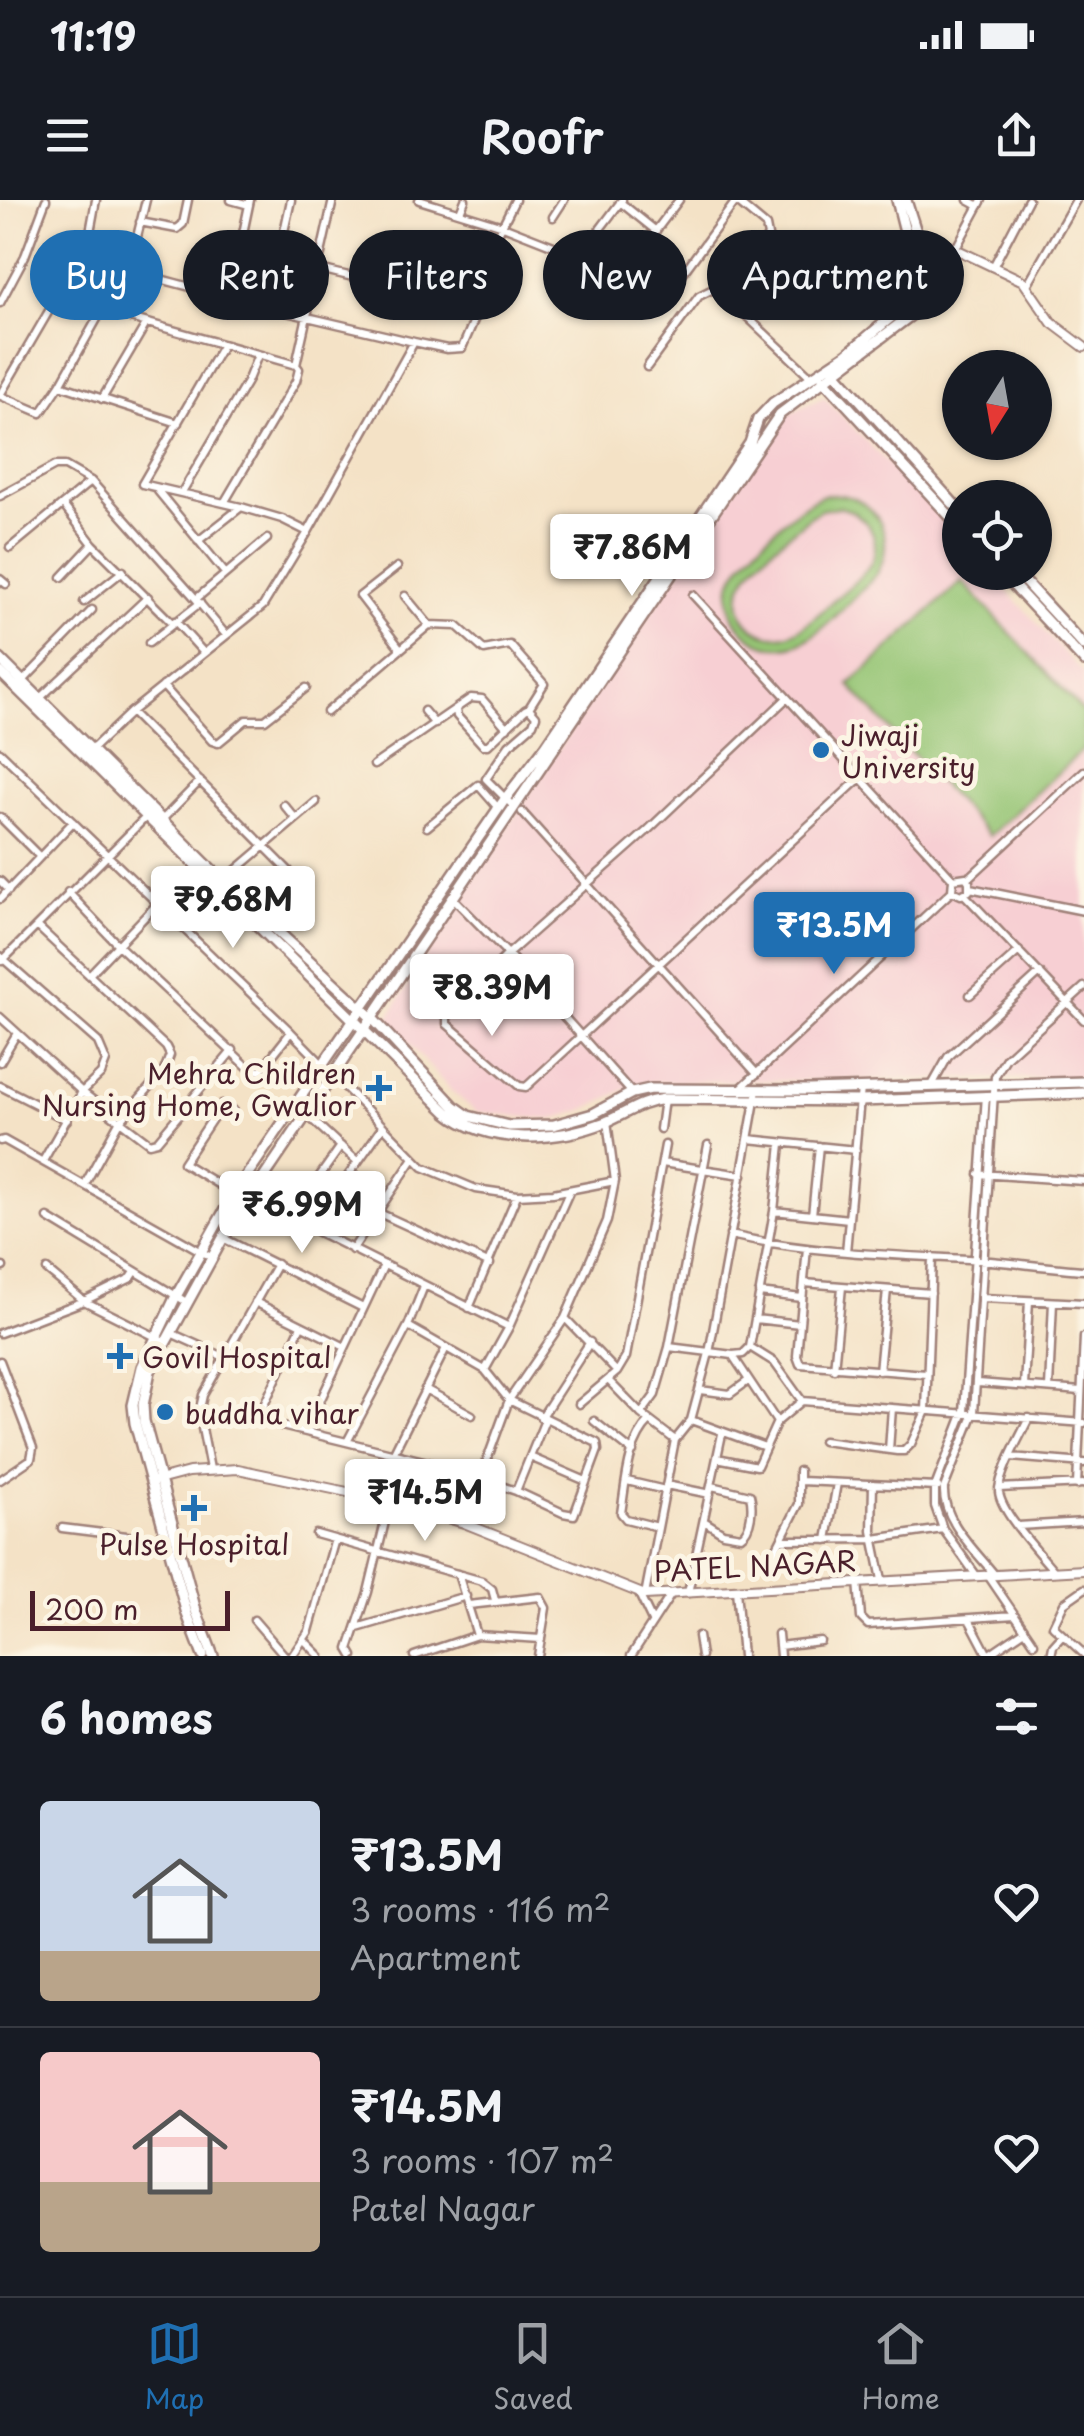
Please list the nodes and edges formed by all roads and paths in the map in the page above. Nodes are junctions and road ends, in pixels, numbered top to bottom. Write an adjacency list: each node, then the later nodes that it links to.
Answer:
1 (46, 200): 45 (street)
2 (96, 200): 26 (street)
3 (146, 200): 24 (street)
4 (188, 200): 24 (street)
5 (231, 200): 20 (street)
6 (290, 200): 29 (street)
7 (334, 200): 30 (street)
8 (418, 200): 22 (street)
9 (465, 200): 22 (street)
10 (515, 200): 25 (street)
11 (564, 200): 23 (street)
12 (679, 200): 34 (street)
13 (897, 200): 36 (main road)
14 (906, 200): 37 (main road)
15 (968, 200): 21 (street)
16 (1028, 200): 41 (street)
17 (1076, 200): 43 (street)
18 (621, 201): 32 (street); 33 (street)
19 (735, 201): 35 (street); 42 (street)
20 (250, 202): 28 (street)
21 (980, 203): 38 (street)
22 (460, 212): 25 (street)
23 (552, 217)
24 (140, 222): 27 (street)
25 (503, 226): 31 (street); 39 (street)
26 (90, 230)
27 (138, 230)
28 (245, 230)
29 (284, 230)
30 (328, 230)
31 (501, 230)
32 (600, 230)
33 (654, 230)
34 (657, 230)
35 (767, 230)
36 (909, 230)
37 (911, 230)
38 (964, 233)
39 (543, 242)
40 (964, 252): 41 (street)
41 (994, 265): 43 (street)
42 (687, 267)
43 (1027, 285): 57 (street)
44 (707, 290): 60 (street)
45 (0, 303)
46 (44, 320): 64 (street)
47 (96, 320): 63 (street)
48 (133, 320): 54 (street)
49 (309, 320): 59 (street)
50 (322, 320): 55 (street)
51 (475, 320): 55 (street)
52 (752, 320): 62 (street)
53 (890, 320): 61 (main road)
54 (146, 324): 56 (street); 65 (street)
55 (414, 342): 76 (street)
56 (222, 346): 58 (street); 66 (street)
57 (1084, 347)
58 (258, 355): 59 (street); 70 (street)
59 (296, 365): 72 (street)
60 (647, 367)
61 (832, 369): 62 (main road); 69 (main road)
62 (817, 377): 75 (main road); 123 (main road); 127 (main road)
63 (60, 386): 64 (street); 65 (street)
64 (0, 396)
65 (102, 399): 66 (street)
66 (178, 424): 68 (street)
67 (91, 480): 71 (street); 73 (street); 90 (street)
68 (157, 490): 70 (street); 78 (street)
69 (942, 491)
70 (182, 492): 72 (street)
71 (0, 496)
72 (224, 503): 74 (street)
73 (62, 505): 79 (street); 80 (street)
74 (241, 507): 76 (street); 78 (street)
75 (942, 508)
76 (308, 532): 95 (street)
77 (266, 540): 83 (street)
78 (198, 541): 83 (street)
79 (93, 544): 82 (street); 84 (street)
80 (10, 548)
81 (398, 566): 98 (street)
82 (124, 571): 89 (street); 91 (street)
83 (225, 573): 90 (street)
84 (62, 577)
85 (1018, 590): 101 (main road)
86 (1033, 590): 97 (main road)
87 (405, 596): 94 (street)
88 (693, 596): 107 (street)
89 (148, 597): 93 (street); 106 (street)
90 (198, 601): 93 (street); 95 (street)
91 (84, 602)
92 (92, 610): 103 (street)
93 (174, 622): 96 (street); 99 (street)
94 (429, 625): 98 (street); 108 (street)
95 (226, 635): 99 (street)
96 (149, 643)
97 (1084, 646)
98 (400, 648): 112 (street)
99 (204, 653): 104 (street)
100 (0, 659): 103 (main road)
101 (1084, 662)
102 (0, 672): 116 (main road)
103 (22, 682): 106 (main road)
104 (164, 686): 105 (street); 111 (street)
105 (306, 688)
106 (40, 698): 116 (main road)
107 (786, 699): 119 (street); 139 (street)
108 (529, 708): 114 (street); 120 (street)
109 (456, 710): 113 (street); 114 (street); 114 (street)
110 (424, 711): 113 (street)
111 (131, 712): 116 (street); 121 (street)
112 (327, 712)
113 (434, 724): 117 (street)
114 (507, 728)
115 (0, 752): 131 (street)
116 (88, 753): 129 (main road); 132 (main road)
117 (374, 765)
118 (1084, 770): 141 (street)
119 (859, 778): 137 (street); 157 (street)
120 (486, 779): 122 (street); 123 (street)
121 (200, 781): 132 (street); 134 (street)
122 (478, 784): 126 (street); 133 (street)
123 (505, 799): 126 (main road); 127 (street)
124 (316, 802): 130 (street)
125 (284, 804): 130 (street)
126 (498, 809): 163 (main road)
127 (518, 810): 139 (street); 145 (main road)
128 (0, 817): 136 (street)
129 (146, 817): 132 (main road); 135 (street)
130 (296, 819): 134 (street)
131 (73, 822): 135 (street); 136 (street)
132 (159, 823): 140 (main road)
133 (428, 827)
134 (265, 847): 140 (street); 148 (street)
135 (106, 854): 144 (street); 147 (street)
136 (40, 857): 142 (street)
137 (954, 879): 141 (street); 143 (street)
138 (0, 882): 142 (street)
139 (586, 882): 153 (street); 157 (street)
140 (220, 884): 148 (main road); 156 (main road)
141 (967, 887): 143 (street); 149 (street); 152 (street)
142 (9, 890): 146 (street)
143 (952, 891): 176 (street)
144 (68, 892): 150 (street); 151 (street)
145 (453, 898): 153 (street); 165 (main road)
146 (0, 899)
147 (157, 904): 151 (street); 169 (street)
148 (250, 906): 154 (main road)
149 (1084, 911)
150 (38, 926): 155 (street); 159 (street)
151 (118, 945): 159 (street); 172 (street)
152 (1019, 951): 158 (street); 161 (street)
153 (508, 954): 171 (street); 171 (street)
154 (303, 955): 156 (main road); 163 (main road)
155 (1, 960): 183 (street)
156 (294, 964): 166 (main road)
157 (658, 966): 171 (street); 176 (street)
158 (1040, 973): 162 (street); 179 (street)
159 (89, 975): 194 (street)
160 (1084, 987): 162 (street)
161 (970, 995)
162 (1068, 1002): 167 (street); 182 (street)
163 (362, 1009): 165 (main road); 166 (main road)
164 (0, 1017): 170 (street)
165 (373, 1019): 168 (main road); 196 (main road)
166 (355, 1020): 168 (main road); 174 (main road)
167 (1084, 1020)
168 (365, 1030): 175 (main road); 196 (main road)
169 (291, 1032): 172 (street); 174 (street)
170 (17, 1033): 173 (street); 183 (street)
171 (582, 1035): 184 (street)
172 (233, 1050): 194 (street)
173 (0, 1062)
174 (324, 1065): 175 (street); 218 (main road)
175 (333, 1074): 191 (main road); 195 (street)
176 (758, 1074): 181 (street)
177 (1084, 1082): 182 (main road)
178 (0, 1086): 192 (street)
179 (932, 1087): 180 (main road); 182 (main road)
180 (861, 1088): 186 (main road); 188 (street)
181 (739, 1090): 184 (main road); 186 (main road)
182 (991, 1091): 185 (main road); 188 (main road); 211 (street); 212 (street)
183 (82, 1092): 192 (street); 194 (street)
184 (632, 1093): 189 (main road)
185 (1084, 1093)
186 (756, 1095): 187 (main road); 188 (main road); 198 (street)
187 (664, 1099): 189 (main road); 197 (street)
188 (861, 1101): 205 (street)
189 (616, 1109): 193 (main road); 196 (main road)
190 (234, 1110): 218 (street)
191 (306, 1114): 203 (street); 220 (main road)
192 (67, 1120): 207 (street)
193 (608, 1121): 196 (main road); 214 (street)
194 (119, 1122): 216 (street)
195 (383, 1126): 206 (street); 208 (street)
196 (487, 1128)
197 (660, 1129)
198 (749, 1139): 200 (street); 213 (street)
199 (0, 1141): 207 (street)
200 (781, 1144): 204 (street); 221 (street)
201 (665, 1145): 209 (street)
202 (708, 1145): 210 (street)
203 (341, 1146): 208 (street); 225 (street)
204 (818, 1146): 205 (street); 223 (street)
205 (856, 1150): 226 (street)
206 (414, 1158): 219 (street); 222 (street)
207 (43, 1161): 216 (street)
208 (358, 1162): 227 (street)
209 (662, 1163): 210 (street); 283 (street)
210 (703, 1168): 213 (street); 273 (street)
211 (980, 1174): 212 (street); 237 (street)
212 (990, 1174): 215 (street); 238 (street)
213 (742, 1175): 228 (street)
214 (616, 1181): 217 (street); 262 (street)
215 (1084, 1181)
216 (85, 1184): 233 (street)
217 (571, 1190): 219 (street); 267 (street)
218 (234, 1194): 220 (street); 233 (main road)
219 (518, 1195): 240 (street)
220 (248, 1201): 225 (street); 229 (main road)
221 (774, 1211): 223 (street); 230 (street)
222 (377, 1212): 232 (street); 240 (street)
223 (812, 1215): 226 (street)
224 (48, 1218): 244 (street)
225 (290, 1218): 227 (street)
226 (849, 1219): 234 (street)
227 (311, 1229): 232 (street)
228 (730, 1235): 230 (street); 277 (street)
229 (224, 1238): 235 (main road); 239 (street)
230 (768, 1244): 231 (street); 249 (street)
231 (806, 1248): 234 (street); 245 (street)
232 (352, 1250): 241 (street)
233 (201, 1252): 235 (street); 251 (main road)
234 (846, 1252): 236 (street)
235 (211, 1257): 258 (main road)
236 (932, 1258): 237 (street); 250 (street)
237 (974, 1260): 238 (street); 299 (street)
238 (985, 1261): 243 (street); 253 (street)
239 (277, 1264): 256 (street); 260 (street)
240 (490, 1264): 261 (street)
241 (384, 1267): 246 (street); 260 (street)
242 (46, 1270): 254 (street)
243 (1084, 1270)
244 (135, 1272): 251 (street); 254 (street)
245 (804, 1283): 247 (street); 252 (street)
246 (424, 1286): 261 (street); 266 (street)
247 (842, 1287): 248 (street); 281 (street)
248 (887, 1290): 250 (street); 284 (street)
249 (760, 1293): 252 (street); 263 (street)
250 (931, 1293): 285 (street)
251 (175, 1298): 258 (street); 269 (main road)
252 (802, 1298): 264 (street)
253 (982, 1298): 255 (street); 288 (street)
254 (84, 1301): 268 (street); 269 (street)
255 (1029, 1301): 257 (street); 289 (street)
256 (256, 1302): 265 (street); 279 (street)
257 (1053, 1302): 259 (street); 290 (street)
258 (188, 1303): 270 (main road)
259 (1084, 1304)
260 (363, 1308): 274 (street)
261 (469, 1308): 267 (street)
262 (565, 1318): 272 (street); 294 (street)
263 (756, 1318): 264 (street); 276 (street)
264 (800, 1324): 281 (street)
265 (301, 1326): 274 (street); 306 (street)
266 (408, 1326): 275 (street); 314 (street)
267 (509, 1327): 282 (street)
268 (0, 1333)
269 (154, 1337): 270 (street); 329 (main road)
270 (169, 1337): 279 (street); 329 (main road)
271 (1084, 1337): 293 (street)
272 (590, 1342): 283 (street); 304 (street)
273 (668, 1346): 277 (street); 302 (street)
274 (344, 1347): 312 (street)
275 (446, 1348): 282 (street); 291 (street)
276 (750, 1348): 278 (street); 295 (street)
277 (709, 1354): 278 (street); 292 (street)
278 (733, 1356): 287 (street)
279 (224, 1358): 300 (street)
280 (0, 1361): 328 (street)
281 (834, 1368): 284 (street)
282 (485, 1370): 294 (street)
283 (617, 1372): 286 (street)
284 (879, 1372): 285 (street)
285 (926, 1374): 298 (street)
286 (608, 1380): 296 (street); 302 (street)
287 (748, 1382): 292 (street); 310 (street)
288 (978, 1384): 289 (street); 301 (street)
289 (1024, 1386): 290 (street)
290 (1048, 1388): 293 (street)
291 (425, 1389): 303 (street); 319 (street)
292 (700, 1390): 307 (street)
293 (1081, 1391): 311 (street)
294 (509, 1400): 304 (street); 327 (street)
295 (802, 1401): 297 (street); 310 (street)
296 (580, 1404)
297 (892, 1408): 298 (street); 318 (street)
298 (926, 1411): 299 (street); 318 (street)
299 (964, 1412): 301 (street); 336 (street)
300 (199, 1413): 306 (street); 325 (street)
301 (974, 1413): 305 (street); 336 (street)
302 (641, 1414): 309 (street)
303 (472, 1415)
304 (543, 1418): 321 (street); 330 (street)
305 (1028, 1418): 311 (street); 322 (street)
306 (257, 1420): 312 (street)
307 (691, 1420): 313 (street); 315 (street)
308 (594, 1421): 320 (street)
309 (650, 1421): 315 (street); 320 (street)
310 (776, 1422): 317 (street)
311 (1082, 1423): 324 (street)
312 (306, 1430): 314 (street)
313 (722, 1434): 317 (street); 323 (street)
314 (348, 1440): 319 (street)
315 (675, 1440): 337 (street)
316 (823, 1441): 318 (street)
317 (765, 1448): 323 (street)
318 (889, 1450)
319 (394, 1452): 327 (street)
320 (632, 1452): 332 (street)
321 (530, 1457): 330 (street); 340 (street)
322 (1012, 1457): 324 (street); 338 (street)
323 (717, 1458): 339 (street)
324 (1081, 1463): 335 (street)
325 (210, 1469): 329 (street, PATEL NAGAR); 341 (street, PATEL NAGAR)
326 (798, 1471): 331 (street)
327 (480, 1477): 340 (street); 344 (street)
328 (0, 1480)
329 (155, 1481): 354 (main road); 389 (main road)
330 (586, 1481): 340 (street)
331 (800, 1481): 333 (street); 352 (street)
332 (627, 1482): 337 (street); 346 (street)
333 (837, 1482): 334 (street); 353 (street)
334 (873, 1484): 336 (street); 351 (street)
335 (1081, 1485): 338 (street)
336 (940, 1487): 348 (street); 360 (street)
337 (666, 1488): 339 (street); 346 (street)
338 (999, 1488): 345 (street)
339 (711, 1490): 342 (street); 342 (street)
340 (516, 1492)
341 (390, 1502): 344 (street, PATEL NAGAR); 355 (street)
342 (704, 1522): 366 (street)
343 (1084, 1522): 345 (street)
344 (464, 1523): 367 (street, PATEL NAGAR)
345 (1018, 1526): 358 (street)
346 (658, 1527): 367 (street)
347 (62, 1528): 354 (street)
348 (942, 1530): 351 (street); 361 (street)
349 (316, 1534): 350 (street)
350 (335, 1539): 355 (street); 382 (street)
351 (874, 1539): 353 (street); 362 (street)
352 (783, 1540): 353 (street); 356 (street)
353 (827, 1540)
354 (167, 1541): 388 (main road)
355 (378, 1550): 359 (street); 375 (street)
356 (771, 1559)
357 (1084, 1570): 358 (street, PATEL NAGAR)
358 (1054, 1571): 360 (street, PATEL NAGAR)
359 (458, 1573): 369 (street); 370 (street)
360 (990, 1574): 361 (street, PATEL NAGAR); 371 (street)
361 (976, 1575): 362 (street, PATEL NAGAR)
362 (882, 1580): 363 (street, PATEL NAGAR)
363 (858, 1581): 365 (street, PATEL NAGAR); 372 (street)
364 (1084, 1589): 380 (street)
365 (736, 1590): 366 (street, PATEL NAGAR); 397 (street)
366 (688, 1594): 368 (street, PATEL NAGAR)
367 (642, 1595): 368 (street, PATEL NAGAR); 374 (street)
368 (670, 1596): 374 (street)
369 (467, 1600): 370 (street); 375 (street); 378 (street)
370 (496, 1600): 381 (street)
371 (1015, 1616): 372 (street); 376 (street)
372 (969, 1619): 386 (street)
373 (254, 1620): 390 (street)
374 (652, 1622): 395 (street)
375 (356, 1628): 392 (street)
376 (1025, 1630): 384 (street); 386 (street)
377 (778, 1634): 385 (street)
378 (477, 1635): 381 (street); 393 (street)
379 (698, 1636): 396 (street)
380 (1062, 1636): 387 (street); 400 (street)
381 (541, 1639): 394 (street)
382 (305, 1640): 390 (street); 391 (street)
383 (820, 1641): 385 (street)
384 (1034, 1643)
385 (779, 1646): 398 (street)
386 (987, 1654): 399 (street)
387 (1084, 1654)
388 (203, 1656)
389 (213, 1656)
390 (288, 1656)
391 (320, 1656)
392 (353, 1656)
393 (414, 1656)
394 (538, 1656)
395 (631, 1656)
396 (701, 1656)
397 (742, 1656)
398 (780, 1656)
399 (976, 1656)
400 (1051, 1656)

